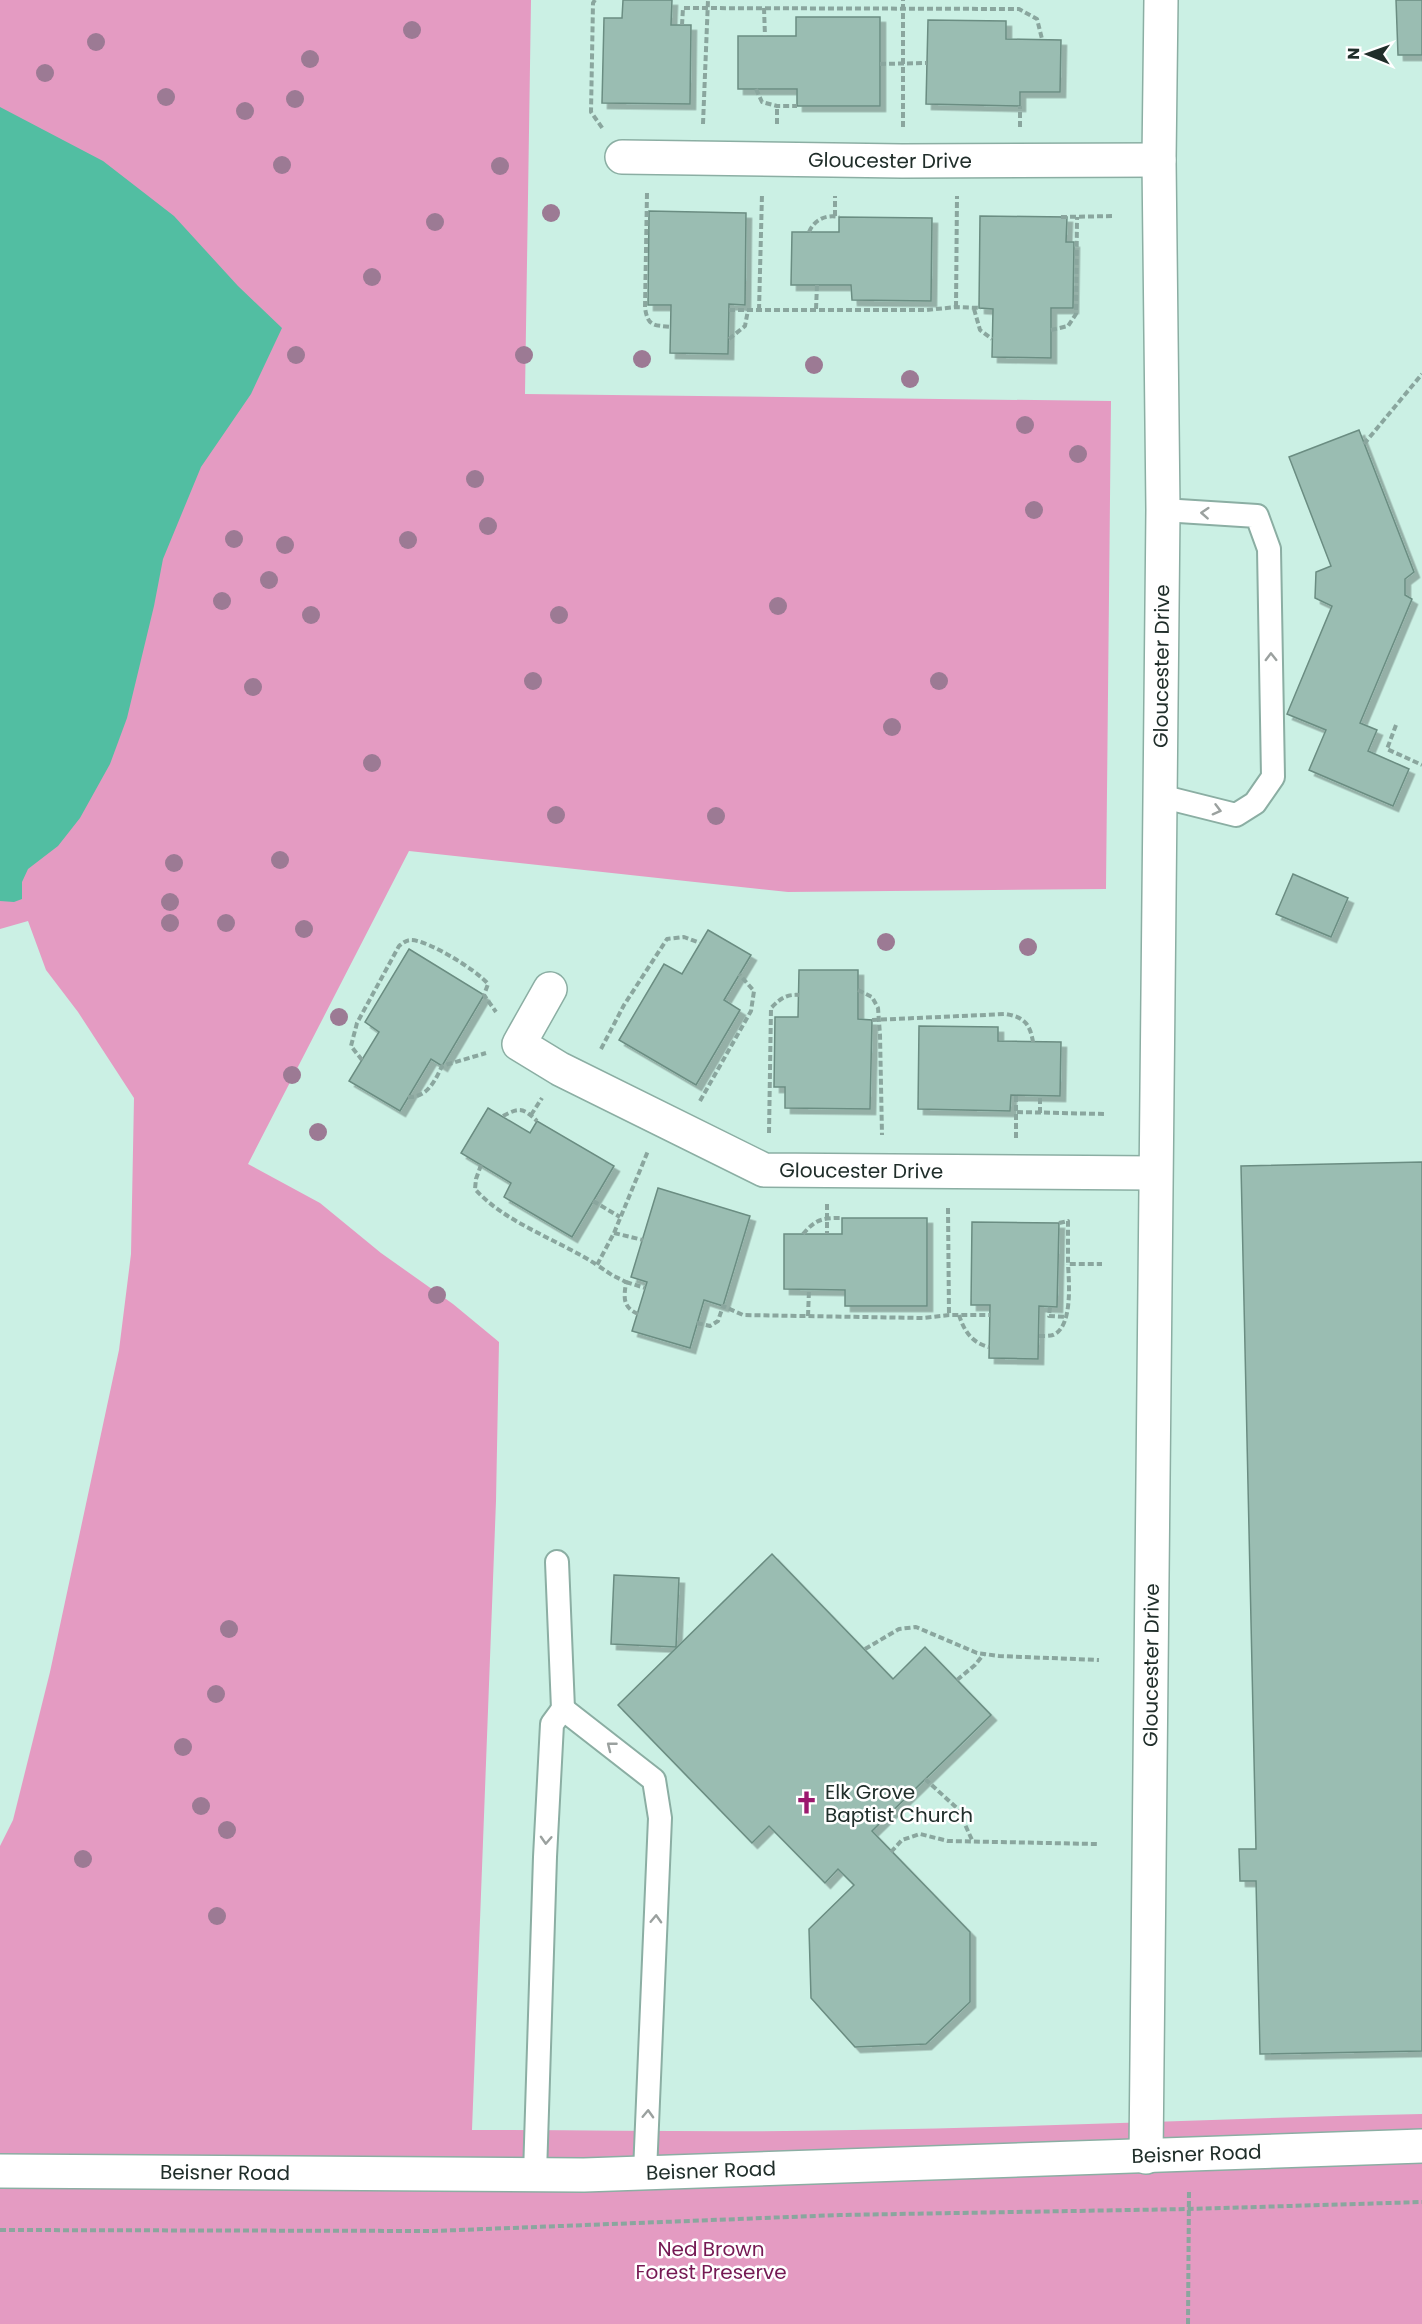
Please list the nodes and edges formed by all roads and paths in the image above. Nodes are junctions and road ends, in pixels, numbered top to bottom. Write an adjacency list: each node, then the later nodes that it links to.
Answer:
1 (595, 0): 17 (path)
2 (702, 0): 6 (path)
3 (708, 0): 6 (path)
4 (903, 0): 8 (path)
5 (1161, 0): 22 (street, Gloucester Drive)
6 (706, 8): 7 (path); 9 (path); 18 (path)
7 (764, 8): 8 (path); 10 (path)
8 (902, 8): 11 (path); 14 (path)
9 (682, 25)
10 (765, 36)
11 (1042, 39)
12 (927, 63): 14 (path)
13 (880, 64): 14 (path)
14 (903, 64): 20 (path)
15 (756, 89): 16 (path)
16 (797, 106)
17 (635, 157): 18 (street, Gloucester Drive); 36 (path)
18 (702, 158): 19 (street, Gloucester Drive)
19 (763, 158): 20 (street, Gloucester Drive); 35 (path)
20 (902, 160): 21 (street, Gloucester Drive)
21 (957, 160): 22 (street, Gloucester Drive); 29 (path)
22 (1159, 160): 42 (street, Gloucester Drive)
23 (1114, 216): 25 (path)
24 (1061, 217): 25 (path)
25 (1077, 217): 37 (path)
26 (839, 218): 27 (path)
27 (809, 232)
28 (817, 285): 31 (path)
29 (956, 307): 31 (path); 32 (path)
30 (981, 308): 32 (path)
31 (816, 309): 35 (path)
32 (974, 309): 39 (path)
33 (729, 310): 34 (path)
34 (748, 310): 35 (path); 38 (path)
35 (759, 310)
36 (671, 327)
37 (1051, 330)
38 (729, 339)
39 (992, 339)
40 (1422, 374): 41 (path)
41 (1364, 444)
42 (1163, 510): 45 (street, Gloucester Drive); 45 (lane, one-way to 42)
43 (1396, 725): 44 (path)
44 (1422, 765)
45 (1160, 796): 69 (street, Gloucester Drive)
46 (700, 943): 56 (path)
47 (739, 974): 65 (path)
48 (550, 989): 54 (street)
49 (858, 990): 51 (path)
50 (799, 995): 67 (path)
51 (879, 1018): 52 (path); 53 (path); 59 (path)
52 (872, 1020)
53 (1033, 1042)
54 (519, 1044): 55 (path); 56 (street, Gloucester Drive); 58 (path)
55 (362, 1060)
56 (584, 1082): 65 (street, Gloucester Drive)
57 (1040, 1096): 61 (path)
58 (408, 1097)
59 (882, 1099)
60 (1017, 1112): 61 (path)
61 (1040, 1113): 62 (path)
62 (1104, 1113)
63 (503, 1116): 64 (path)
64 (537, 1121)
65 (673, 1125): 67 (street, Gloucester Drive); 71 (path)
66 (481, 1165): 79 (path)
67 (768, 1170): 68 (street, Gloucester Drive)
68 (950, 1171): 69 (street, Gloucester Drive); 85 (path)
69 (1155, 1173): 104 (street, Gloucester Drive)
70 (592, 1201): 71 (path)
71 (620, 1216): 74 (path)
72 (842, 1218): 75 (path)
73 (1059, 1223): 77 (path)
74 (614, 1233): 76 (path); 79 (path)
75 (803, 1234)
76 (642, 1240)
77 (1068, 1264): 78 (path); 89 (path)
78 (1102, 1264)
79 (597, 1265): 80 (path)
80 (626, 1282): 81 (path); 84 (path)
81 (645, 1288)
82 (809, 1290): 88 (path)
83 (1050, 1306): 89 (path)
84 (638, 1314)
85 (950, 1315): 86 (path); 88 (path)
86 (959, 1315): 87 (path); 92 (path)
87 (990, 1315)
88 (808, 1316): 90 (path)
89 (1067, 1317): 91 (path)
90 (697, 1323)
91 (1039, 1336)
92 (989, 1347)
93 (557, 1562): 98 (lane)
94 (865, 1649): 95 (path)
95 (984, 1654): 96 (path); 97 (path)
96 (1099, 1660)
97 (957, 1680)
98 (563, 1709): 106 (lane, one-way to 98); 107 (lane, one-way to 107)
99 (925, 1779): 100 (path)
100 (972, 1840): 101 (path); 102 (path)
101 (1097, 1844)
102 (891, 1851)
103 (1422, 2146): 104 (street, Beisner Road)
104 (1146, 2157): 106 (street, Beisner Road)
105 (0, 2171): 107 (street, Beisner Road)
106 (645, 2172): 107 (street, Beisner Road)
107 (535, 2174)
108 (1189, 2188): 110 (path)
109 (1422, 2202): 110 (path)
110 (1189, 2209): 111 (path); 112 (path)
111 (0, 2230)
112 (1188, 2324)

